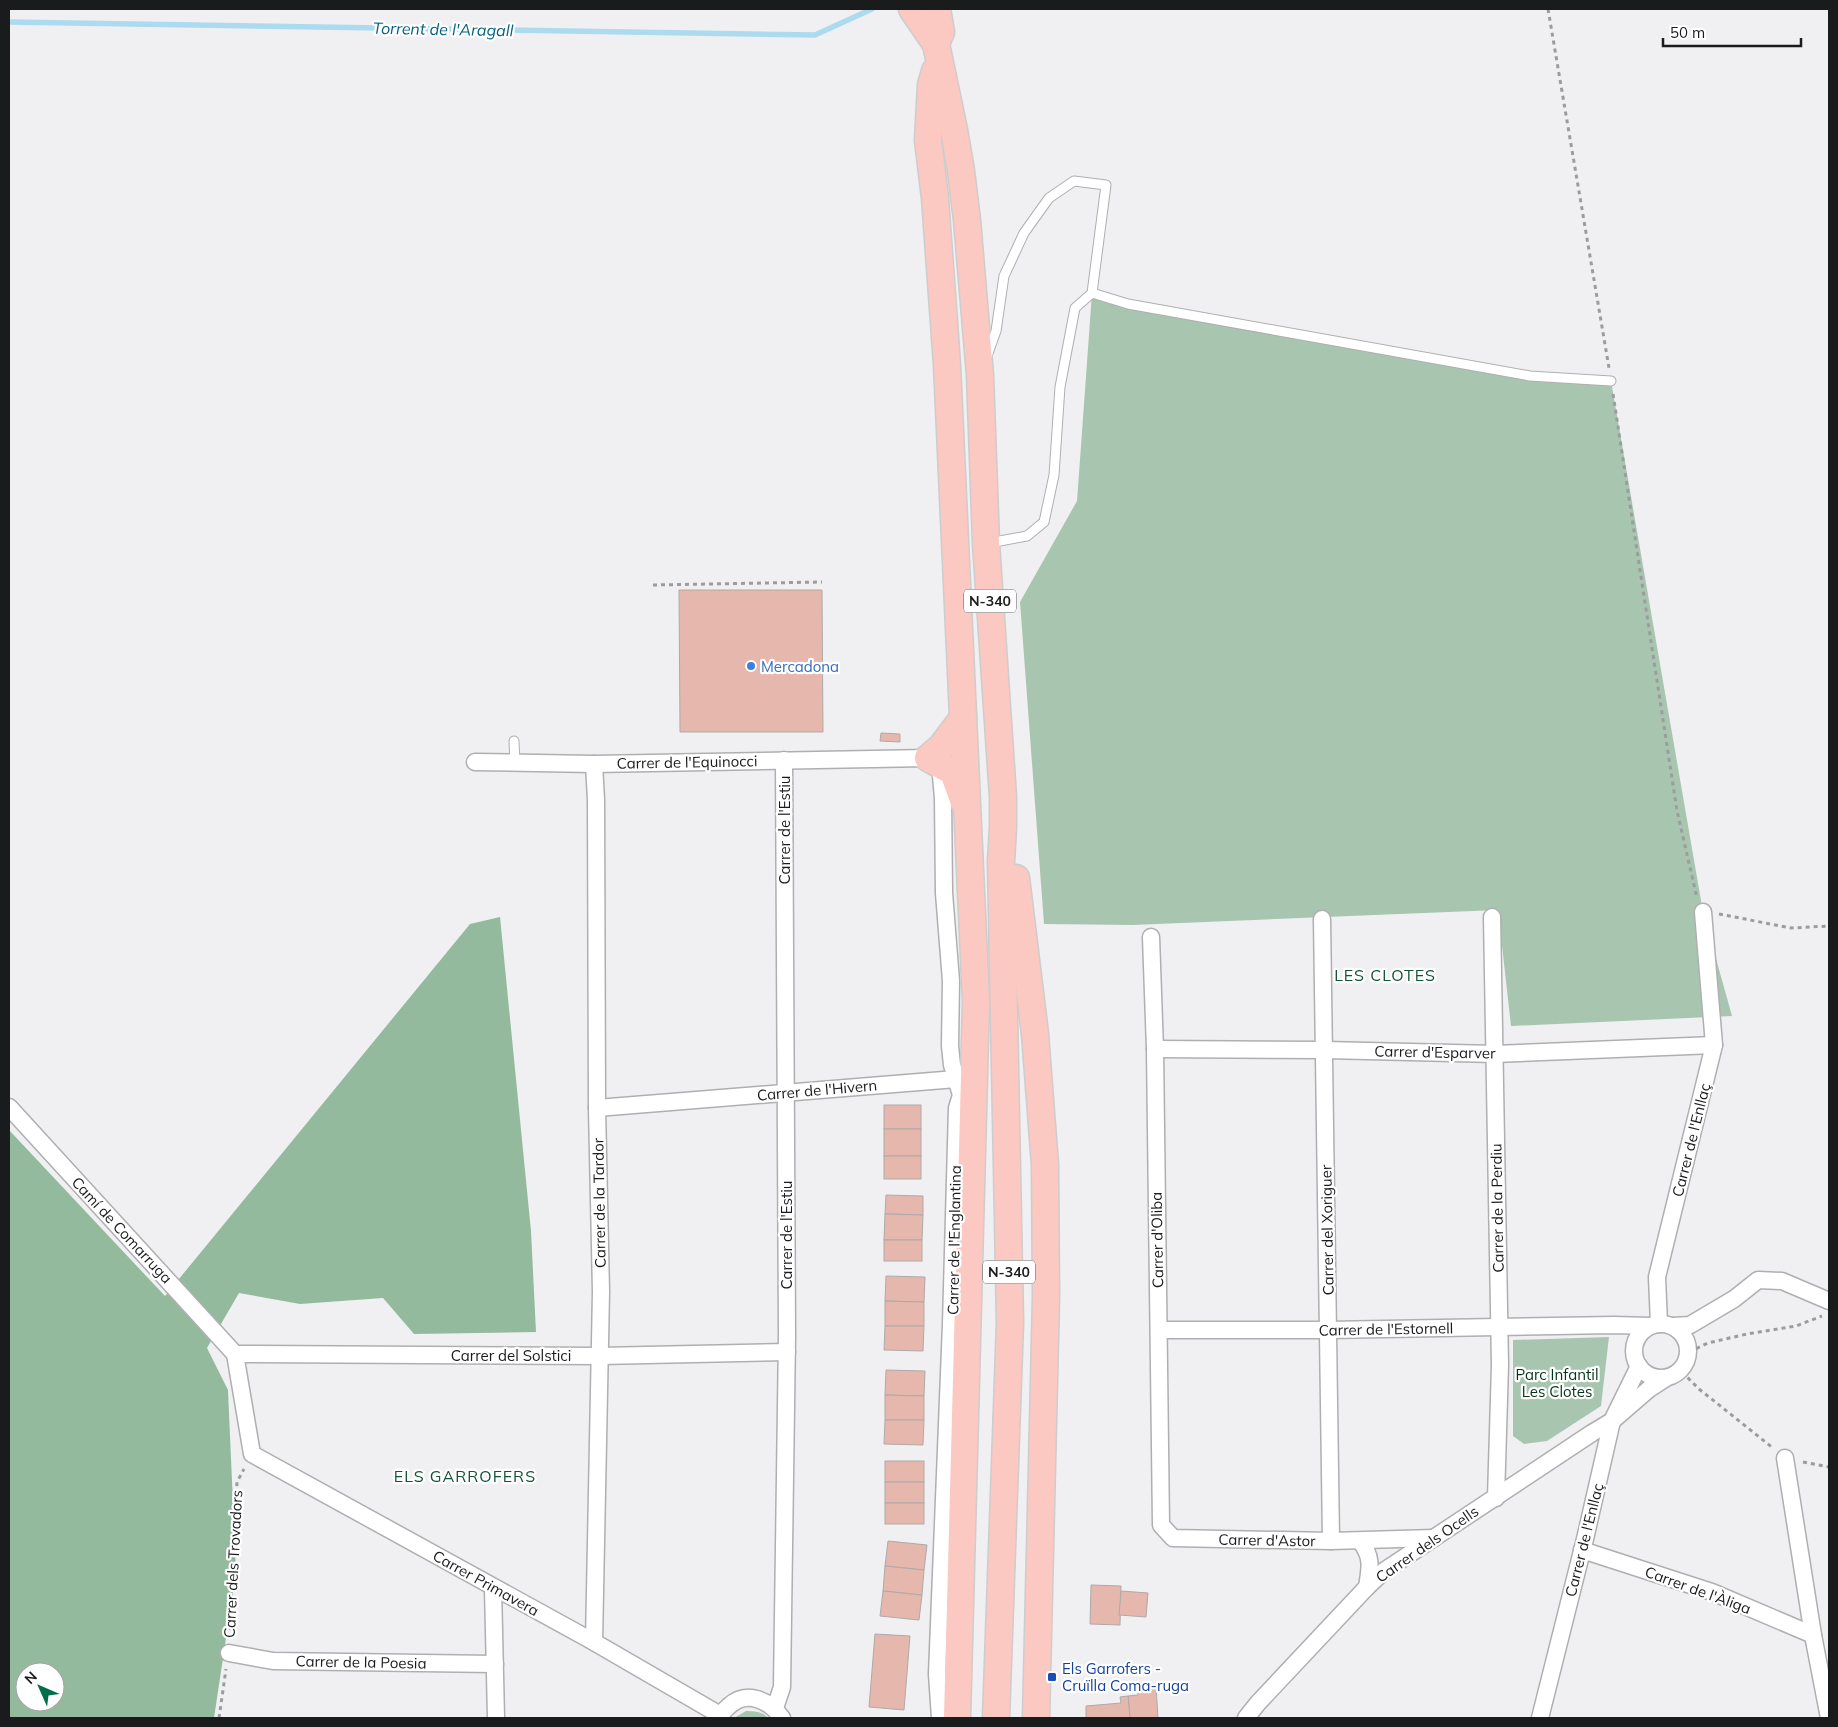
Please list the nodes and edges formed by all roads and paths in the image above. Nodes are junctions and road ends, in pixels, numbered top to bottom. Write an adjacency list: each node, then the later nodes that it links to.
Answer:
1 (912, 9): 4 (main road, N-340)
2 (937, 9): 4 (main road, N-340)
3 (1548, 9): 7 (path)
4 (937, 51): 6 (main road, N-340); 11 (main road)
5 (1092, 293): 6 (lane); 7 (lane); 8 (lane)
6 (980, 375): 8 (main road, N-340)
7 (1612, 381): 20 (path)
8 (986, 543): 19 (main road, N-340)
9 (822, 582): 10 (path)
10 (653, 585)
11 (963, 718): 16 (main road); 18 (main road)
12 (514, 741): 15 (lane)
13 (784, 760): 16 (street, Carrer de l'Equinocci); 17 (street, Carrer de l'Equinocci); 31 (street, Carrer de l'Estiu)
14 (475, 762): 15 (street, Carrer de l'Equinocci)
15 (514, 762): 17 (street, Carrer de l'Equinocci)
16 (934, 762): 18 (main road); 30 (street, Carrer de l'Englantina)
17 (594, 764): 33 (street, Carrer de la Tardor)
18 (969, 822): 25 (main road)
19 (1003, 826): 69 (main road, N-340); 70 (main road)
20 (1703, 912): 23 (path); 26 (street, Carrer de l'Enllaç)
21 (1492, 917): 29 (street, Carrer de la Perdiu)
22 (1322, 919): 28 (street, Carrer del Xoriguer)
23 (1829, 926)
24 (1151, 937): 27 (street, Carrer d'Oliba)
25 (976, 1001): 30 (street); 68 (main road)
26 (1714, 1044): 29 (street, Carrer d'Esparver); 36 (street, Carrer de l'Enllaç)
27 (1155, 1049): 28 (street, Carrer d'Esparver); 38 (street, Carrer d'Oliba)
28 (1325, 1050): 29 (street, Carrer d'Esparver); 39 (street, Carrer del Xoriguer)
29 (1495, 1054): 37 (street, Carrer de la Perdiu)
30 (956, 1079): 31 (street, Carrer de l'Hivern); 67 (street, Carrer de l'Englantina)
31 (786, 1093): 33 (street, Carrer de l'Hivern); 41 (street, Carrer de l'Estiu)
32 (9, 1107): 43 (street, Camí de Comarruga)
33 (597, 1108): 44 (street, Carrer de la Tardor)
34 (1828, 1308): 36 (street); 42 (path)
35 (1614, 1325): 36 (street, Carrer de l'Estornell); 37 (street, Carrer de l'Estornell); 40 (street)
36 (1660, 1325): 40 (street); 42 (street)
37 (1499, 1327): 39 (street, Carrer de l'Estornell); 51 (street, Carrer de la Perdiu)
38 (1159, 1330): 39 (street, Carrer de l'Estornell); 52 (street, Carrer d'Oliba)
39 (1328, 1330): 54 (street, Carrer del Xoriguer)
40 (1635, 1345): 45 (street)
41 (786, 1352): 44 (street, Carrer del Solstici); 63 (street, Carrer de l'Estiu)
42 (1689, 1352): 46 (street)
43 (235, 1354): 44 (street, Carrer del Solstici); 48 (street)
44 (600, 1356): 60 (street, Carrer de la Tardor)
45 (1639, 1366): 46 (street); 47 (street, Carrer de l'Enllaç)
46 (1673, 1374): 47 (street, Carrer dels Ocells); 49 (path)
47 (1612, 1421): 51 (street, Carrer dels Ocells); 56 (street, Carrer de l'Enllaç)
48 (252, 1454): 58 (street, Carrer Primavera); 61 (path, Carrer dels Trovadors)
49 (1785, 1458): 50 (path); 59 (street)
50 (1829, 1467)
51 (1496, 1498): 53 (street, Carrer dels Ocells)
52 (1173, 1538): 54 (street, Carrer d'Astor)
53 (1434, 1538): 55 (street, Carrer d'Astor); 57 (street, Carrer dels Ocells)
54 (1331, 1541): 55 (street, Carrer d'Astor)
55 (1360, 1541): 57 (street)
56 (1582, 1550): 59 (street, Carrer de l'Àliga); 72 (street, Carrer de l'Enllaç)
57 (1367, 1587): 71 (street, Carrer dels Ocells)
58 (493, 1588): 60 (street, Carrer Primavera); 62 (street)
59 (1813, 1634): 73 (street)
60 (594, 1642): 64 (street, Carrer Primavera)
61 (229, 1653): 62 (street, Carrer de la Poesia); 65 (path, Carrer dels Trovadors)
62 (494, 1664): 66 (street)
63 (779, 1713): 64 (street)
64 (719, 1716)
65 (219, 1718)
66 (496, 1718)
67 (940, 1718)
68 (957, 1718)
69 (996, 1718)
70 (1036, 1718)
71 (1246, 1718)
72 (1540, 1718)
73 (1829, 1718)

